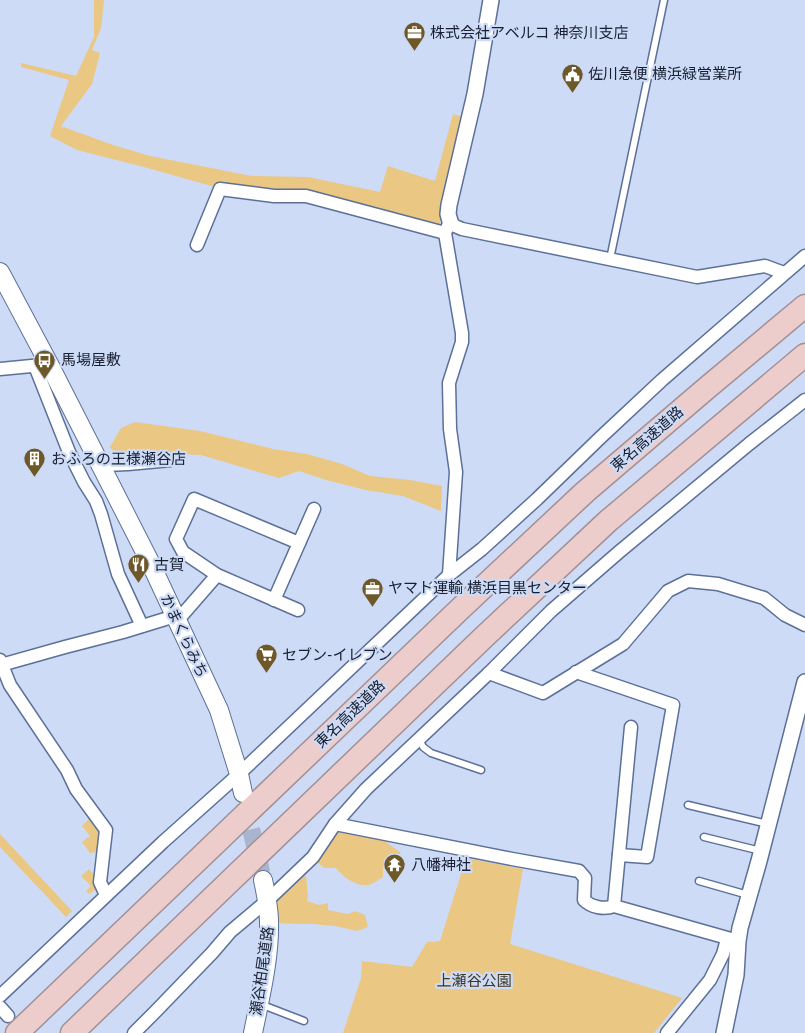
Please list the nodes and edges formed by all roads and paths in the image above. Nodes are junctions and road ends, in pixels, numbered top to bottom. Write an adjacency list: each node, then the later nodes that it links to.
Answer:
1 (491, 0): 3 (street)
2 (664, 0): 6 (lane)
3 (448, 227): 4 (street); 6 (street); 19 (street)
4 (197, 245)
5 (805, 256): 8 (street)
6 (610, 259): 8 (street)
7 (0, 272): 11 (main road, かまくらみち)
8 (784, 273): 19 (street)
9 (805, 306): 49 (highway, 東名高速道路)
10 (805, 355): 51 (highway)
11 (42, 365): 12 (street); 15 (main road, かまくらみち); 24 (street)
12 (0, 369)
13 (805, 400): 27 (street)
14 (171, 463): 15 (lane)
15 (102, 468): 22 (main road, かまくらみち)
16 (314, 509): 17 (street)
17 (299, 543): 18 (street); 20 (street)
18 (217, 575): 20 (street); 22 (street)
19 (449, 575): 32 (street)
20 (274, 600): 21 (street)
21 (298, 610)
22 (176, 618): 24 (street); 32 (main road, かまくらみち)
23 (805, 625): 26 (street)
24 (142, 626): 25 (street)
25 (1, 663): 42 (street)
26 (576, 672): 27 (street); 39 (street)
27 (489, 673): 30 (street)
28 (805, 682): 36 (street)
29 (631, 727): 39 (street)
30 (418, 739): 31 (lane); 35 (street)
31 (481, 770)
32 (239, 774): 33 (main road, かまくらみち); 42 (street)
33 (243, 793)
34 (688, 805): 36 (lane)
35 (335, 824): 44 (street); 45 (street)
36 (768, 824): 38 (street)
37 (704, 837): 38 (lane)
38 (761, 851): 43 (street)
39 (619, 855): 45 (street)
40 (263, 880): 44 (main road, 瀬谷柏尾道路)
41 (700, 881): 43 (lane)
42 (106, 895): 47 (street)
43 (750, 895): 46 (street)
44 (268, 900): 48 (main road, 瀬谷柏尾道路); 52 (street)
45 (614, 906): 46 (street)
46 (732, 940): 54 (street); 55 (street)
47 (0, 996)
48 (259, 1003): 50 (lane); 53 (main road, 瀬谷柏尾道路)
49 (8, 1019)
50 (304, 1022)
51 (72, 1033)
52 (134, 1033)
53 (253, 1033)
54 (667, 1033)
55 (724, 1033)

